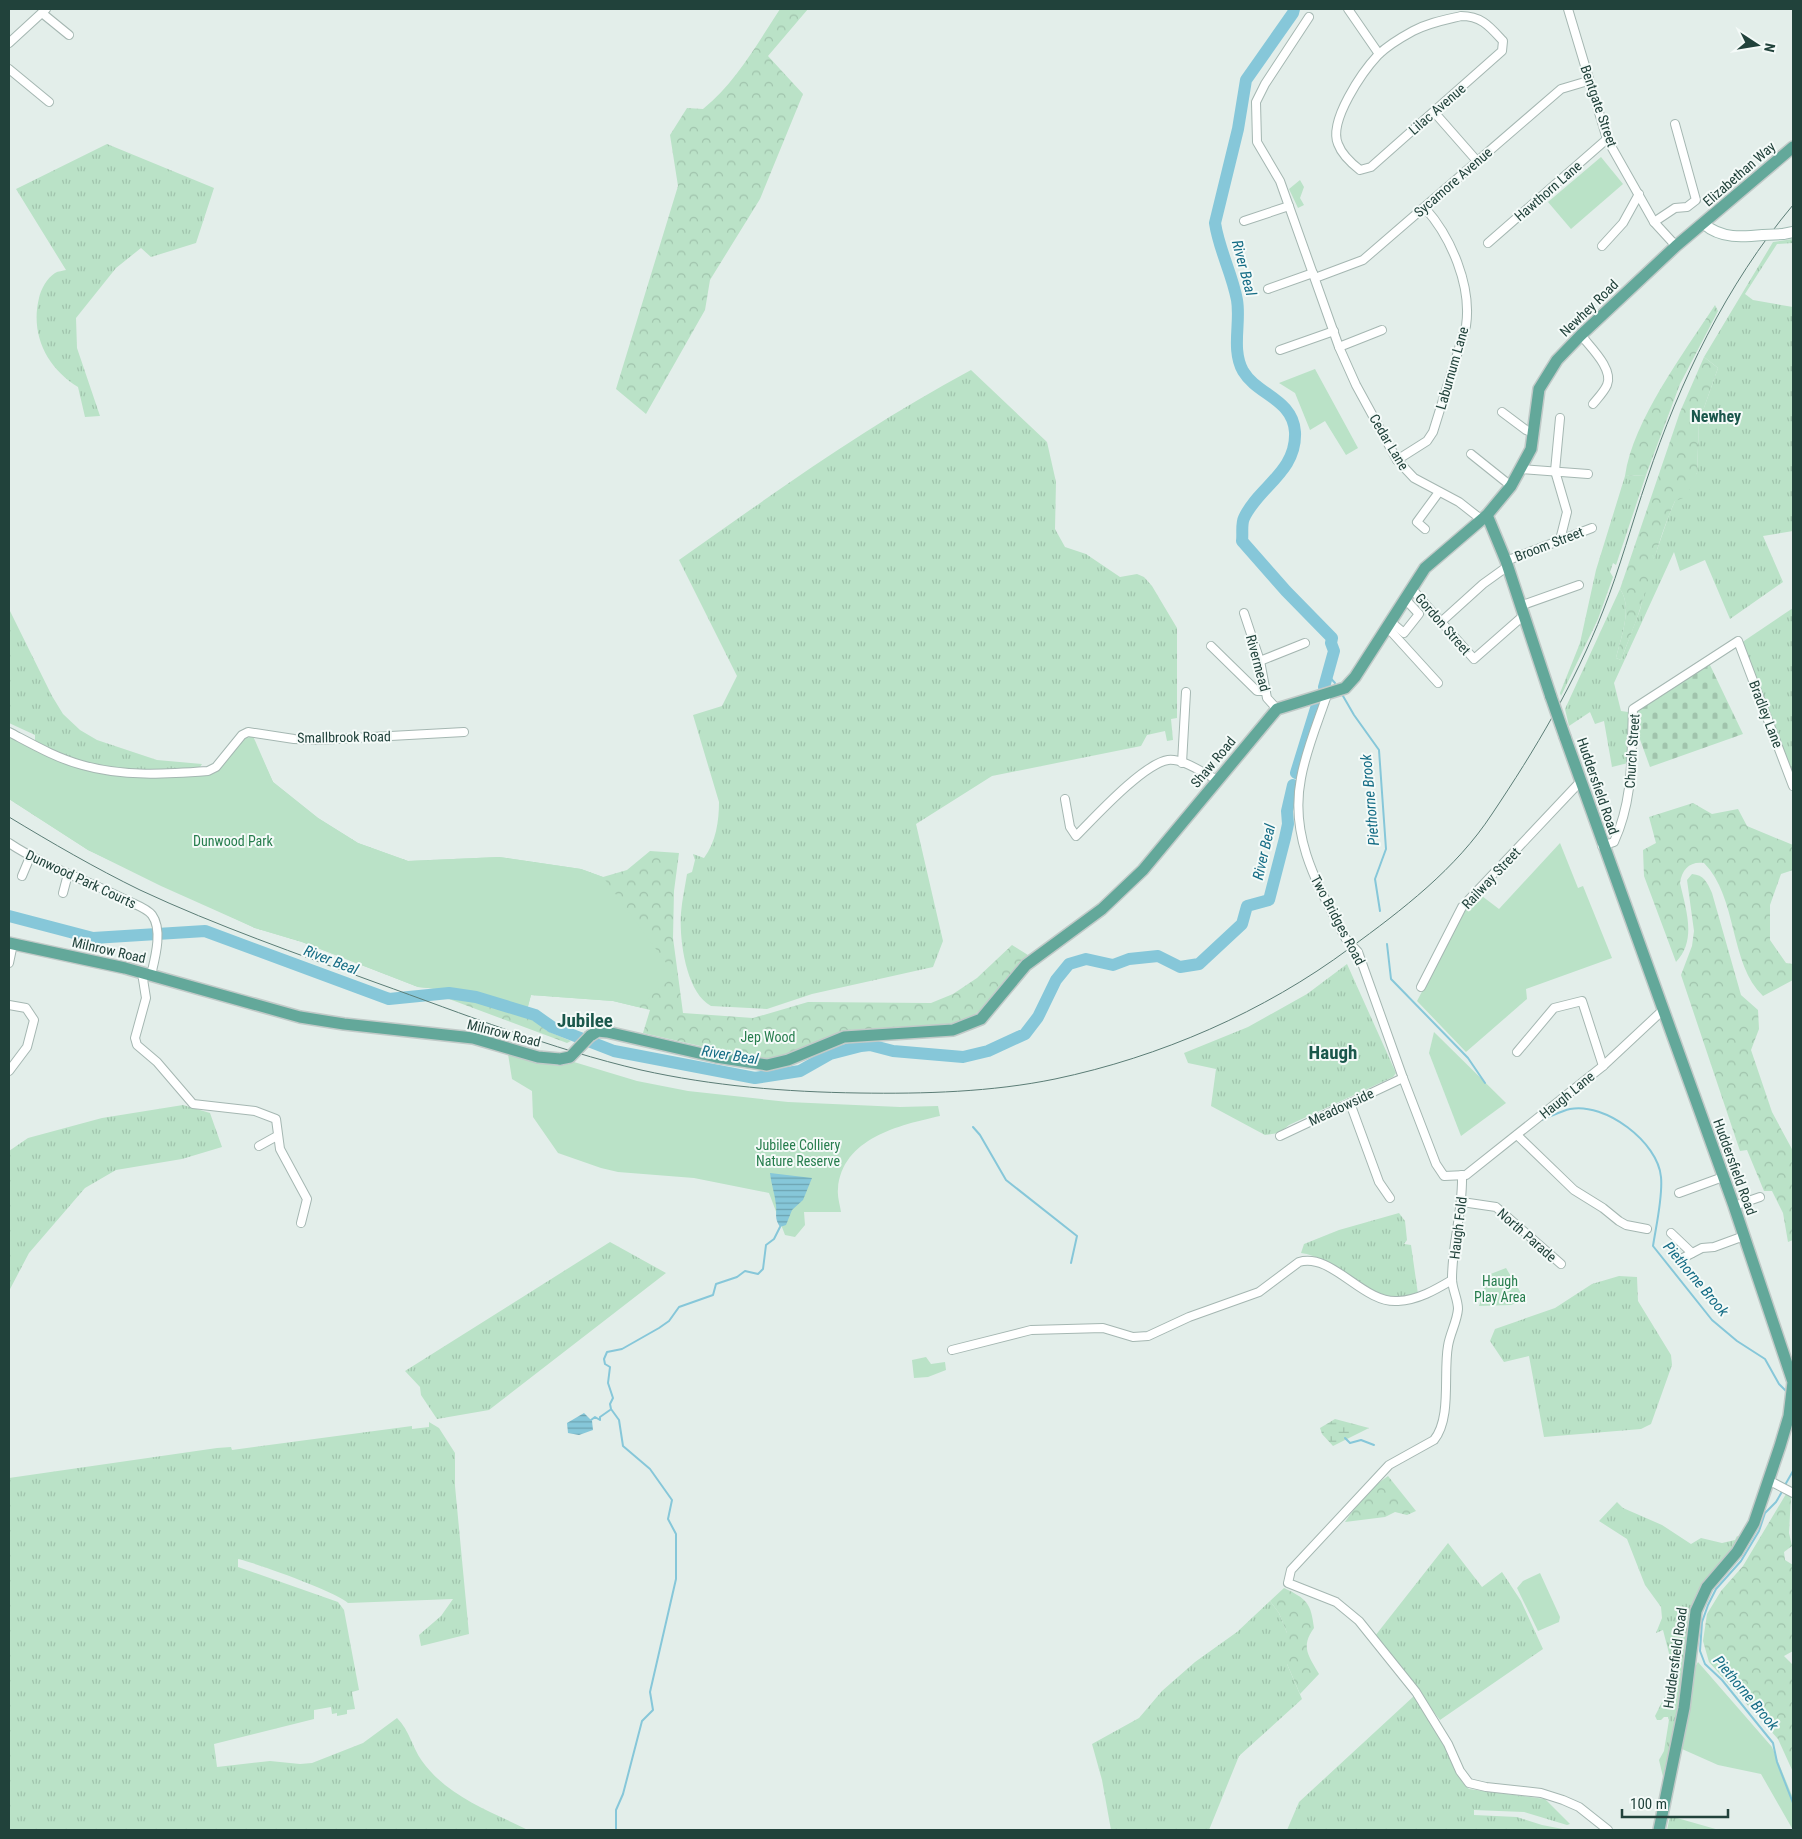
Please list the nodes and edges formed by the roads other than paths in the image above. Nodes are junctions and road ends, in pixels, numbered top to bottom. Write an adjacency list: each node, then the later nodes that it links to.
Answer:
1 (1348, 9): 7 (street)
2 (1568, 9): 9 (street, Bentgate Street)
3 (44, 11): 5 (street); 6 (street)
4 (1309, 17): 17 (street, Cedar Lane)
5 (69, 34)
6 (9, 43)
7 (1379, 54): 11 (street, Lilac Avenue); 11 (street, Lilac Avenue)
8 (9, 69): 10 (street)
9 (1588, 81): 13 (street, Bentgate Street); 15 (street, Sycamore Avenue)
10 (49, 102)
11 (1434, 112): 15 (street)
12 (1676, 124): 20 (street)
13 (1608, 139): 16 (street, Bentgate Street); 23 (street, Hawthorn Lane)
14 (1793, 147): 21 (main road, Elizabethan Way)
15 (1477, 161): 18 (street, Sycamore Avenue)
16 (1639, 194): 20 (street, Bentgate Street); 24 (street)
17 (1289, 206): 19 (street); 26 (street, Cedar Lane)
18 (1425, 208): 26 (street, Sycamore Avenue); 38 (street, Laburnum Lane)
19 (1244, 221)
20 (1654, 222): 25 (street, Bentgate Street)
21 (1704, 224): 22 (street, bridge); 25 (main road, Newhey Road)
22 (1788, 233)
23 (1488, 242)
24 (1602, 246)
25 (1676, 246): 30 (main road, Newhey Road)
26 (1314, 276): 27 (street, Sycamore Avenue); 29 (street, Cedar Lane)
27 (1268, 289)
28 (1382, 330): 31 (street)
29 (1334, 331): 31 (street, Cedar Lane); 32 (street)
30 (1581, 335): 33 (street); 36 (main road, Newhey Road)
31 (1339, 346): 38 (street, Cedar Lane)
32 (1280, 350)
33 (1593, 404)
34 (1502, 412): 36 (street)
35 (1560, 418): 40 (street)
36 (1534, 433): 39 (main road, Newhey Road)
37 (1471, 454): 42 (street)
38 (1397, 460): 43 (street, Cedar Lane)
39 (1522, 469): 40 (street); 42 (main road, Newhey Road)
40 (1555, 471): 41 (street); 47 (street)
41 (1588, 474)
42 (1512, 486): 44 (main road, Newhey Road)
43 (1439, 492): 44 (street, Cedar Lane); 46 (street)
44 (1484, 517): 48 (main road, Huddersfield Road); 50 (main road)
45 (1592, 528): 47 (street, Broom Street)
46 (1425, 529)
47 (1560, 540): 48 (street, Broom Street)
48 (1507, 563): 52 (main road, Huddersfield Road); 54 (street, Broom Street)
49 (1579, 585): 52 (street)
50 (1412, 589): 51 (main road); 54 (street, Gordon Street)
51 (1406, 600): 55 (main road); 55 (street)
52 (1521, 611): 54 (street, Gordon Street); 69 (main road, Huddersfield Road, bridge)
53 (1244, 613): 59 (street, Rivermead)
54 (1441, 622)
55 (1389, 624): 60 (street); 63 (main road)
56 (1738, 641): 70 (street, Bradley Lane); 73 (street, Church Street)
57 (1305, 643): 59 (street)
58 (1211, 646): 61 (street)
59 (1260, 661): 61 (street, Rivermead)
60 (1438, 683)
61 (1266, 691): 64 (street, Rivermead)
62 (1186, 692): 67 (street)
63 (1327, 695): 64 (main road); 88 (street, Two Bridges Road, bridge)
64 (1277, 710): 68 (main road, Shaw Road)
65 (9, 732): 66 (street, Smallbrook Road)
66 (464, 732)
67 (1182, 763): 68 (street); 71 (street)
68 (1218, 780): 84 (main road, Shaw Road)
69 (1580, 782): 73 (main road, Huddersfield Road); 81 (street, Railway Street)
70 (1793, 786)
71 (1065, 799)
72 (9, 843): 74 (street, Dunwood Park Courts)
73 (1602, 846): 83 (main road, Huddersfield Road)
74 (30, 857): 75 (street, Dunwood Park Courts); 76 (street)
75 (68, 874): 77 (street); 80 (street, Dunwood Park Courts)
76 (22, 876)
77 (63, 893)
78 (11, 944): 79 (street); 80 (main road, Milnrow Road)
79 (9, 963)
80 (146, 974): 84 (main road, Milnrow Road, bridge); 91 (street, Dunwood Park Courts)
81 (1421, 987)
82 (9, 1005): 87 (street)
83 (1663, 1010): 86 (street, Haugh Lane); 95 (main road, Huddersfield Road)
84 (953, 1030)
85 (1517, 1052): 86 (street)
86 (1603, 1066): 90 (street, Haugh Lane)
87 (9, 1071)
88 (1403, 1078): 89 (street, Meadowside); 94 (street, Two Bridges Road)
89 (1350, 1103): 92 (street, Meadowside); 98 (street)
90 (1517, 1135): 94 (street, Haugh Lane); 102 (street)
91 (277, 1136): 93 (street); 101 (street)
92 (1280, 1136)
93 (259, 1146)
94 (1464, 1175): 99 (street, Haugh Fold)
95 (1723, 1177): 96 (street); 100 (main road, Huddersfield Road)
96 (1679, 1193)
97 (1760, 1197): 100 (street)
98 (1390, 1198)
99 (1462, 1202): 107 (street, North Parade); 108 (street, Haugh Fold)
100 (1734, 1206): 104 (main road, Huddersfield Road)
101 (301, 1223)
102 (1647, 1229)
103 (1671, 1232): 105 (street)
104 (1744, 1236): 105 (street); 110 (main road, Huddersfield Road)
105 (1692, 1253): 106 (street)
106 (1680, 1260)
107 (1561, 1264)
108 (1452, 1280): 109 (street); 113 (street, Haugh Fold)
109 (952, 1350)
110 (1793, 1391): 111 (main road, Huddersfield Road)
111 (1773, 1482): 112 (street); 114 (main road, Huddersfield Road)
112 (1792, 1493)
113 (1608, 1830)
114 (1659, 1830)

